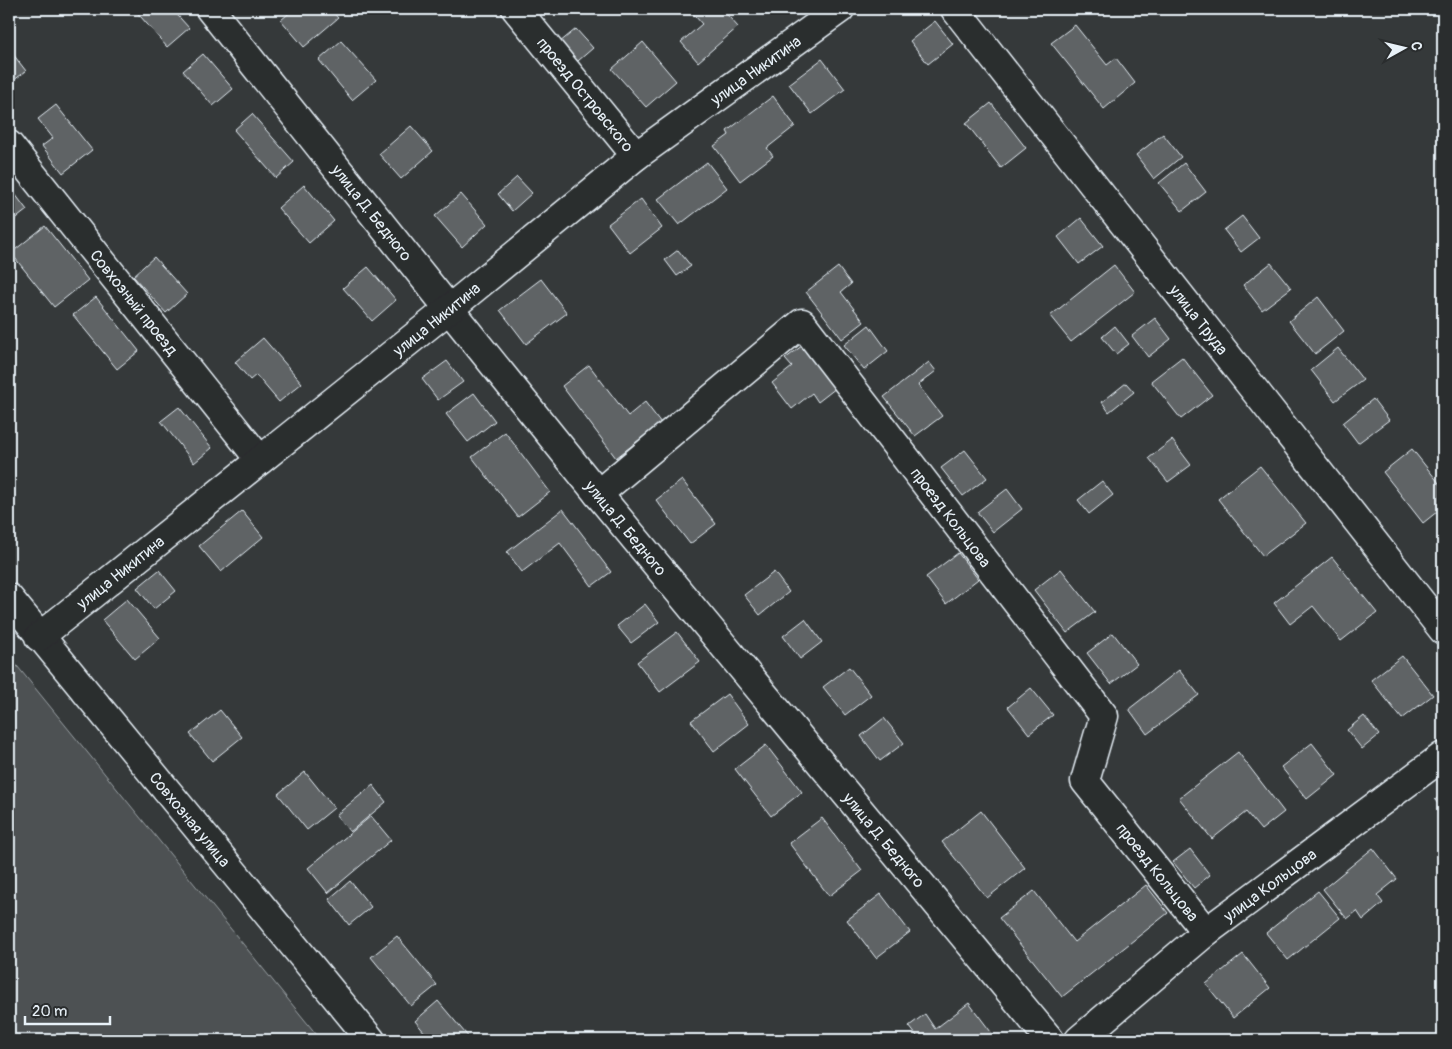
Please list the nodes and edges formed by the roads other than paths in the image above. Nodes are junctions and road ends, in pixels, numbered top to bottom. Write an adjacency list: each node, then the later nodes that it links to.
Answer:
1 (210, 9): 7 (street, улица Д. Бедного)
2 (516, 9): 6 (street, проезд Островского)
3 (840, 9): 6 (street, улица Никитина)
4 (955, 9): 11 (street, улица Труда)
5 (9, 145): 8 (street, Совхозный проезд)
6 (636, 156): 7 (street, улица Никитина)
7 (449, 309): 8 (street, улица Никитина); 9 (street, улица Д. Бедного)
8 (260, 460): 12 (street, улица Никитина)
9 (598, 494): 14 (street, проезд Кольцова); 16 (street, улица Д. Бедного)
10 (9, 598): 12 (street, Совхозная улица)
11 (1443, 630)
12 (39, 637): 15 (street, Совхозная улица)
13 (1443, 756): 14 (street, улица Кольцова)
14 (1206, 932): 17 (street, улица Кольцова)
15 (371, 1040)
16 (1050, 1040)
17 (1079, 1040)

